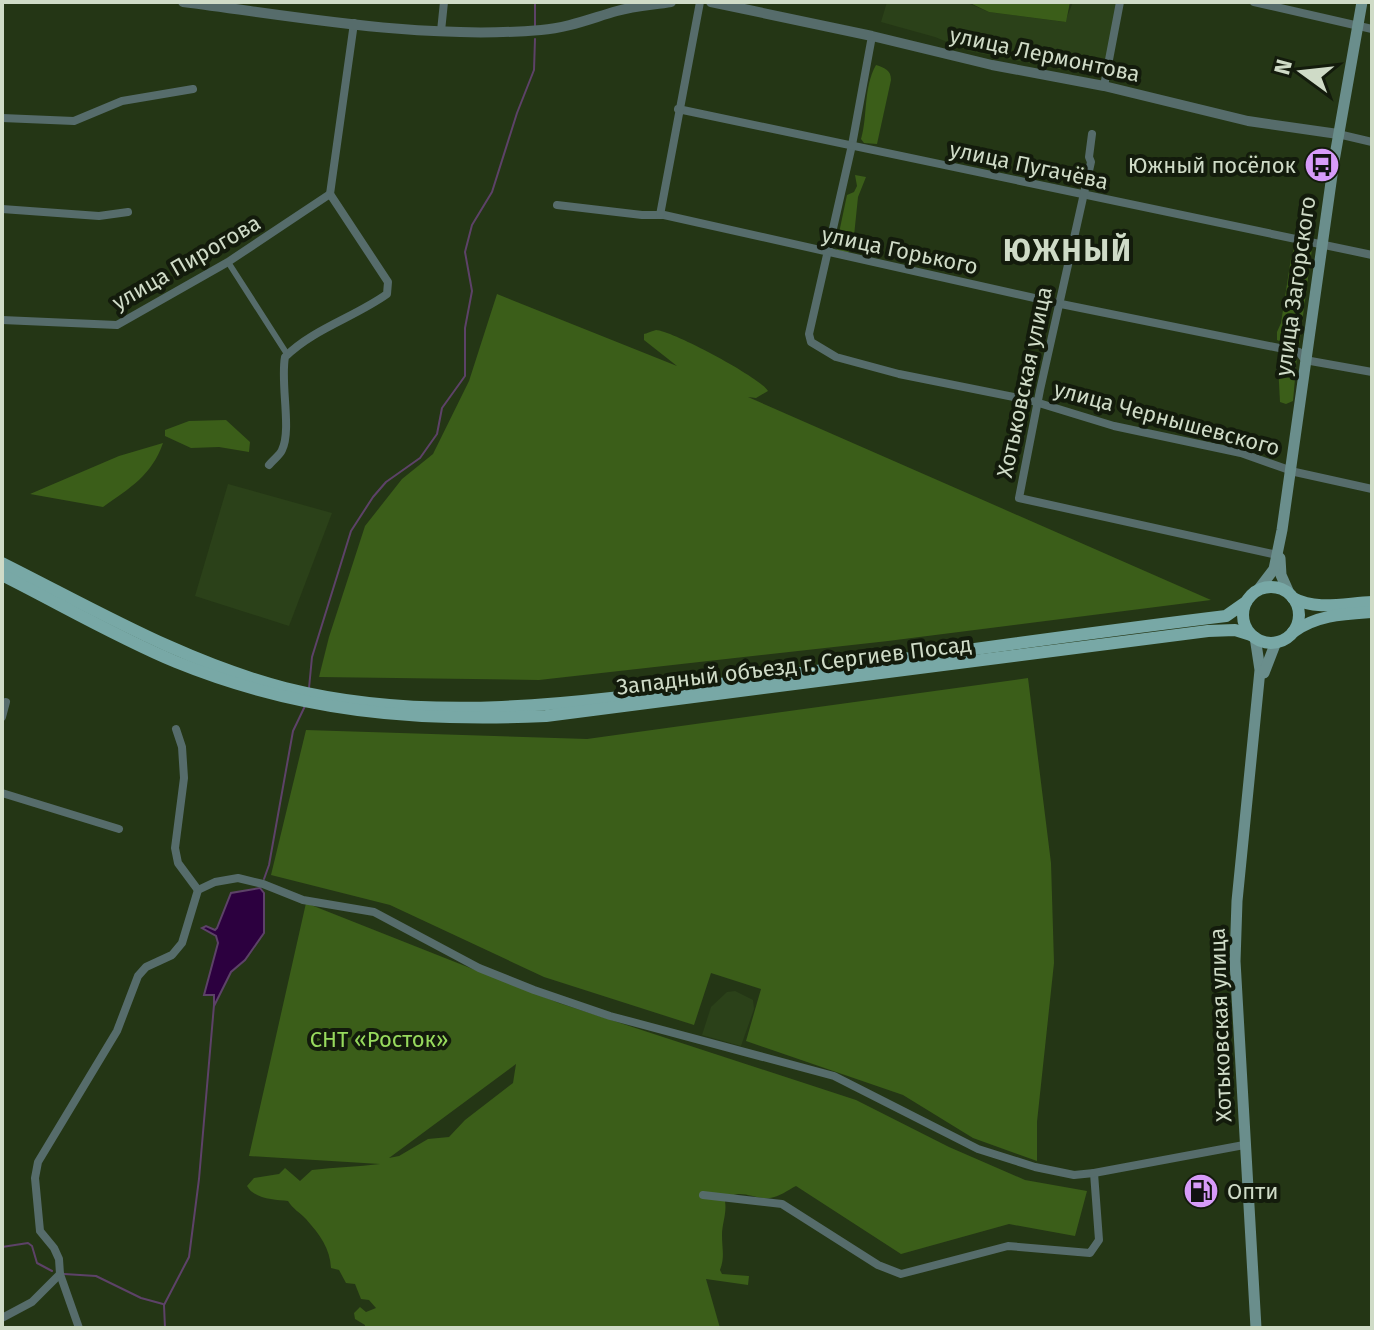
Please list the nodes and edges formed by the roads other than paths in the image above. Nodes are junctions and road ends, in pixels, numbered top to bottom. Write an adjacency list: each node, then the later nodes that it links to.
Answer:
1 (183, 2): 9 (street)
2 (444, 2): 12 (street)
3 (671, 2): 12 (street)
4 (700, 2): 16 (street)
5 (711, 2): 13 (street, улица Лермонтова)
6 (1120, 2): 14 (street)
7 (1254, 2): 10 (street)
8 (1362, 2): 10 (main road, улица Загорского)
9 (354, 23): 12 (street); 22 (street)
10 (1358, 26): 11 (street); 19 (main road, улица Загорского)
11 (1372, 29)
12 (441, 31)
13 (872, 36): 14 (street, улица Лермонтова); 21 (street)
14 (1104, 86): 19 (street, улица Лермонтова)
15 (193, 89): 17 (street)
16 (678, 109): 21 (street, улица Пугачёва); 27 (street)
17 (2, 118)
18 (1092, 134): 23 (street, Хотьковская улица)
19 (1338, 134): 20 (street, улица Лермонтова); 28 (main road, улица Загорского)
20 (1372, 142)
21 (852, 145): 23 (street, улица Пугачёва); 29 (street)
22 (330, 194): 31 (street, улица Пирогова); 34 (street)
23 (1085, 194): 28 (street, улица Пугачёва); 32 (street, Хотьковская улица)
24 (557, 205): 27 (street, улица Горького)
25 (2, 209): 26 (street)
26 (128, 212)
27 (660, 215): 29 (street, улица Горького)
28 (1321, 245): 30 (street, улица Пугачёва); 35 (main road, улица Загорского)
29 (829, 253): 32 (street, улица Горького); 37 (street, улица Чернышевского)
30 (1372, 255)
31 (228, 262): 33 (street, улица Пирогова); 34 (street)
32 (1061, 304): 35 (street, улица Горького); 37 (street, Хотьковская улица)
33 (2, 320)
34 (287, 354): 38 (street)
35 (1305, 360): 36 (street, улица Горького); 39 (main road, улица Загорского)
36 (1372, 372)
37 (1039, 402): 39 (street, улица Чернышевского); 42 (street, Хотьковская улица)
38 (269, 465)
39 (1290, 471): 40 (street, улица Чернышевского); 41 (main road, улица Загорского)
40 (1372, 489)
41 (1282, 530): 42 (main road); 46 (main road)
42 (1277, 555): 45 (main road)
43 (2, 563): 53 (main road)
44 (2, 575): 53 (main road)
45 (1258, 590): 46 (main road); 47 (main road)
46 (1291, 595): 48 (main road); 50 (main road)
47 (1246, 602): 51 (main road); 55 (main road, Западный объезд г. Сергиев Посад)
48 (1372, 602)
49 (1372, 612): 50 (main road)
50 (1293, 632): 52 (main road)
51 (1253, 636): 52 (main road); 55 (main road, Западный объезд г. Сергиев Посад); 57 (main road)
52 (1276, 642): 57 (main road)
53 (285, 693): 55 (main road)
54 (6, 702): 56 (street)
55 (340, 704)
56 (2, 717)
57 (1254, 721): 62 (main road, Хотьковская улица)
58 (176, 729): 61 (street)
59 (2, 793): 60 (street)
60 (119, 829)
61 (198, 890): 63 (street); 65 (street)
62 (1244, 1145): 63 (street); 68 (main road, Хотьковская улица)
63 (1094, 1173): 64 (street)
64 (703, 1195)
65 (60, 1274): 66 (street); 67 (street)
66 (2, 1318)
67 (79, 1328)
68 (1256, 1328)

